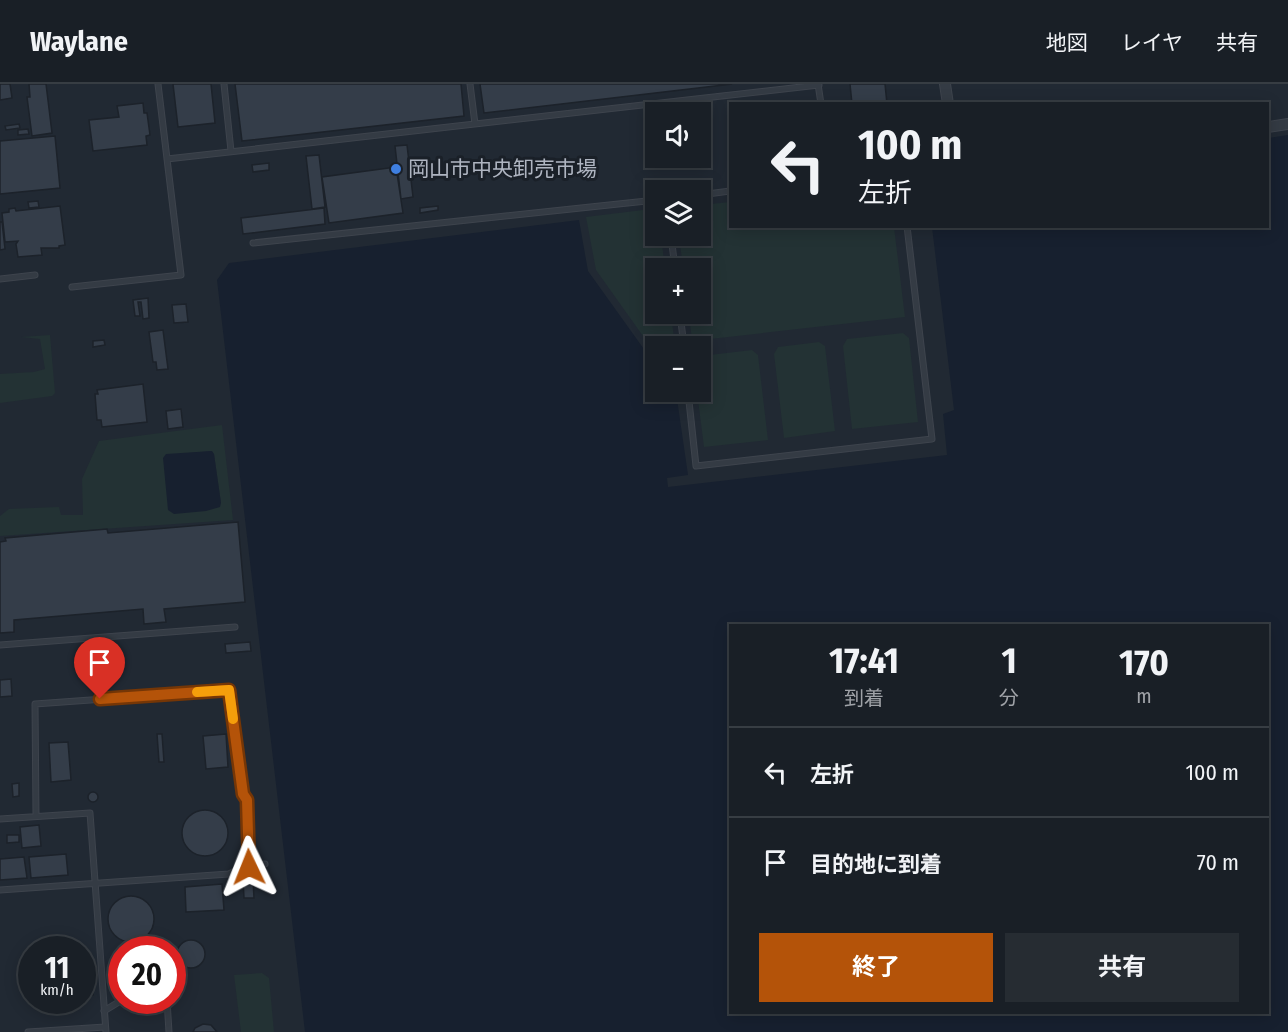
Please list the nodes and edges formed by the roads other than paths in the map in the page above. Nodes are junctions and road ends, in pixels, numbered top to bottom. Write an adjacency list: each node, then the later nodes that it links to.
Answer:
1 (158, 84): 14 (lane)
2 (224, 84): 13 (lane)
3 (470, 84): 10 (lane)
4 (742, 84): 7 (lane)
5 (818, 84): 7 (lane); 8 (lane)
6 (945, 84): 9 (street)
7 (744, 93): 10 (lane)
8 (821, 102)
9 (948, 102)
10 (475, 124): 13 (lane)
11 (1288, 124): 12 (street)
12 (1269, 127)
13 (231, 151): 14 (lane)
14 (167, 159): 22 (lane)
15 (729, 191): 16 (lane)
16 (711, 194)
17 (645, 201): 19 (lane)
18 (907, 228): 23 (lane)
19 (253, 243)
20 (35, 275): 21 (lane)
21 (0, 279)
22 (72, 287)
23 (689, 402)
24 (235, 627): 25 (lane)
25 (0, 645)
26 (36, 816): 27 (lane); 29 (lane); 30 (lane)
27 (0, 819)
28 (265, 864): 29 (lane)
29 (249, 867): 30 (lane)
30 (95, 883): 31 (lane); 33 (lane)
31 (0, 890)
32 (108, 1009): 33 (lane)
33 (104, 1011): 35 (lane)
34 (168, 1014): 37 (lane)
35 (106, 1029): 36 (lane)
36 (28, 1032)
37 (169, 1032)

